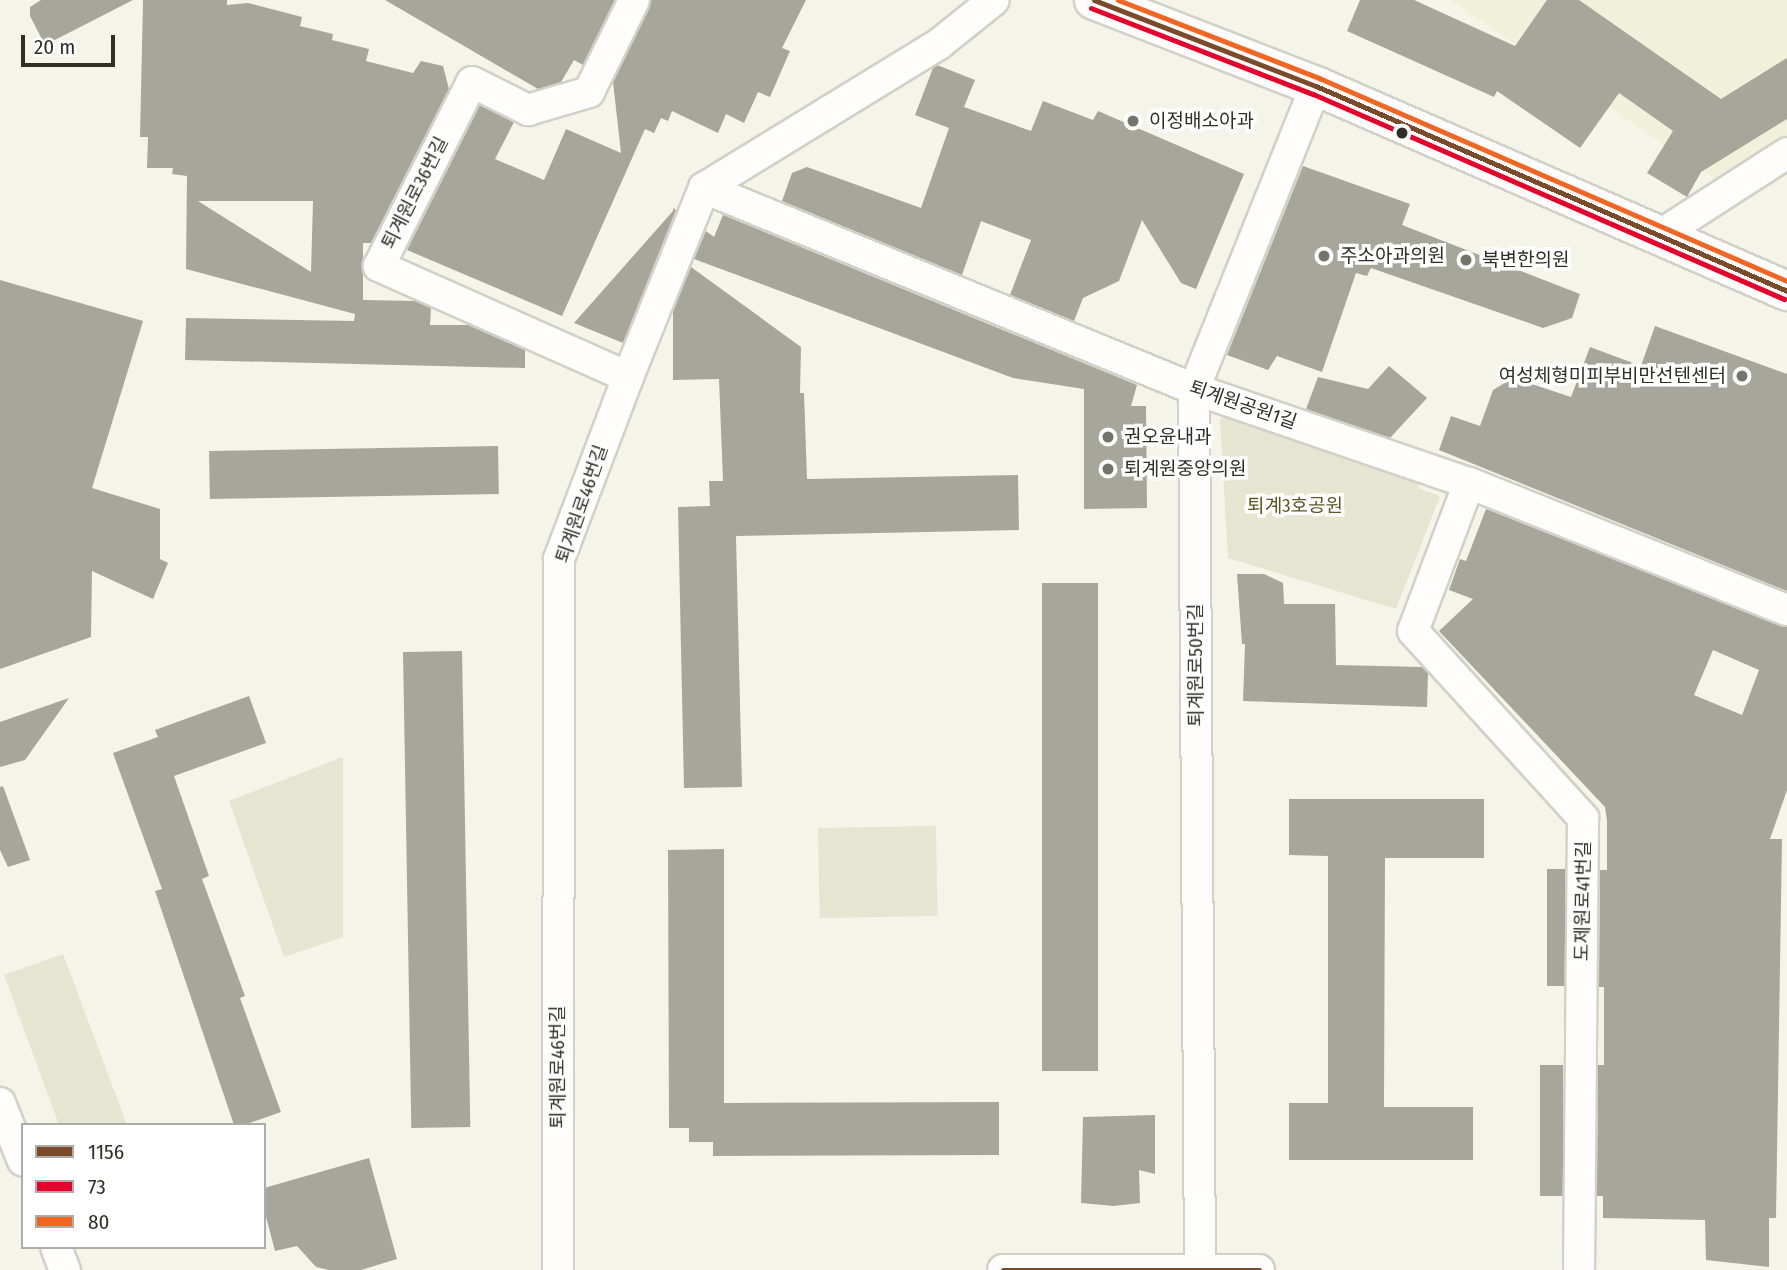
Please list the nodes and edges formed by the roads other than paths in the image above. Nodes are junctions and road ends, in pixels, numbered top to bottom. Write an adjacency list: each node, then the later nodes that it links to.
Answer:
1 (634, 0): 9 (street, 퇴계원로36번길)
2 (994, 0): 6 (street)
3 (1094, 0): 4 (street)
4 (1316, 86): 7 (street); 10 (street, 퇴계원로50번길)
5 (1787, 153): 7 (street)
6 (704, 188): 9 (street, 퇴계원로46번길); 10 (street, 퇴계원공원1길)
7 (1660, 236): 8 (street)
8 (1787, 291)
9 (628, 377): 18 (street, 퇴계원로46번길)
10 (1194, 389): 11 (street, 퇴계원공원1길); 16 (street, 퇴계원로50번길)
11 (1469, 483): 12 (street, 퇴계원공원1길); 21 (street, 도제원로41번길)
12 (1787, 610)
13 (0, 1103): 14 (street)
14 (21, 1156)
15 (57, 1249): 17 (street)
16 (1200, 1268): 19 (street); 20 (street)
17 (65, 1270)
18 (558, 1270)
19 (1003, 1270)
20 (1259, 1270)
21 (1579, 1270)

